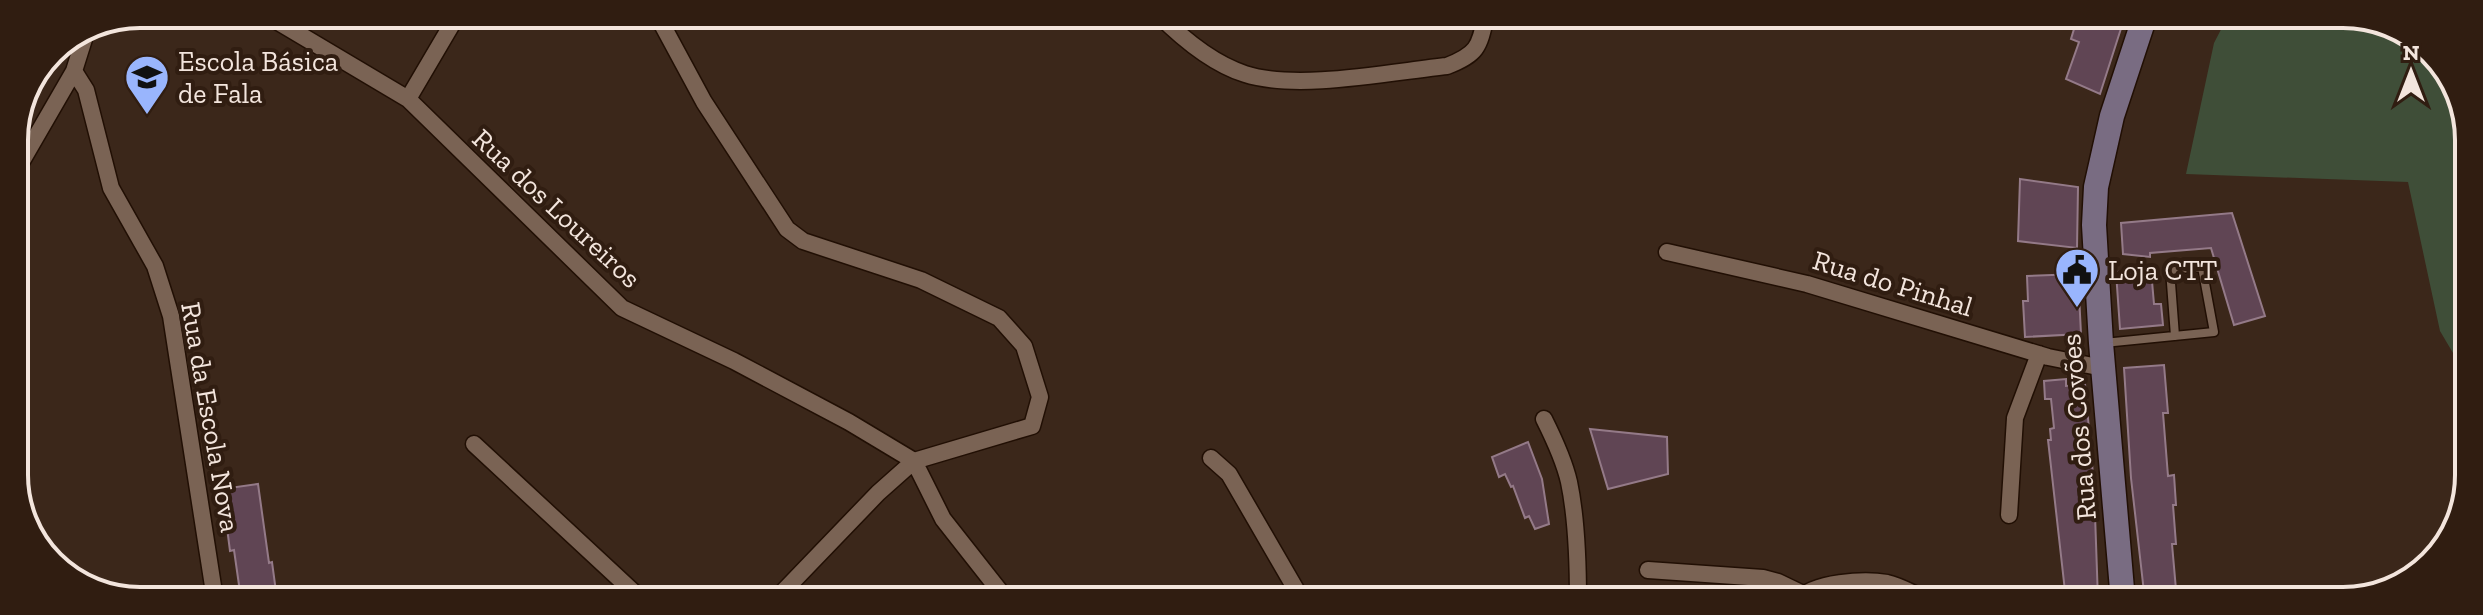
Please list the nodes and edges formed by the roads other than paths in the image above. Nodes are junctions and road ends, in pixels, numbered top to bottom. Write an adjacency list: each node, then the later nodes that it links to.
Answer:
1 (289, 28): 9 (street, Rua dos Loureiros)
2 (450, 28): 9 (street)
3 (664, 28): 19 (street)
4 (1175, 28): 5 (street)
5 (1484, 28)
6 (2141, 28): 13 (street, Rua dos Covões)
7 (82, 45): 8 (street)
8 (74, 71): 10 (street); 22 (street, Rua da Escola Nova)
9 (408, 99): 19 (street, Rua dos Loureiros)
10 (28, 151)
11 (1667, 252): 14 (street, Rua do Pinhal)
12 (2175, 336): 12 (lane); 13 (lane)
13 (2101, 343): 15 (street, Rua dos Covões)
14 (2039, 354): 15 (street, Rua do Pinhal); 20 (street)
15 (2103, 368): 31 (street, Rua dos Covões)
16 (1544, 419): 27 (street)
17 (474, 444): 23 (street)
18 (1211, 458): 26 (street)
19 (914, 461): 24 (street); 25 (street)
20 (2009, 515)
21 (1648, 570): 28 (street)
22 (213, 587)
23 (628, 587)
24 (788, 587)
25 (997, 587)
26 (1294, 587)
27 (1578, 587)
28 (1785, 587)
29 (1819, 587): 30 (street)
30 (1898, 587)
31 (2122, 587)

